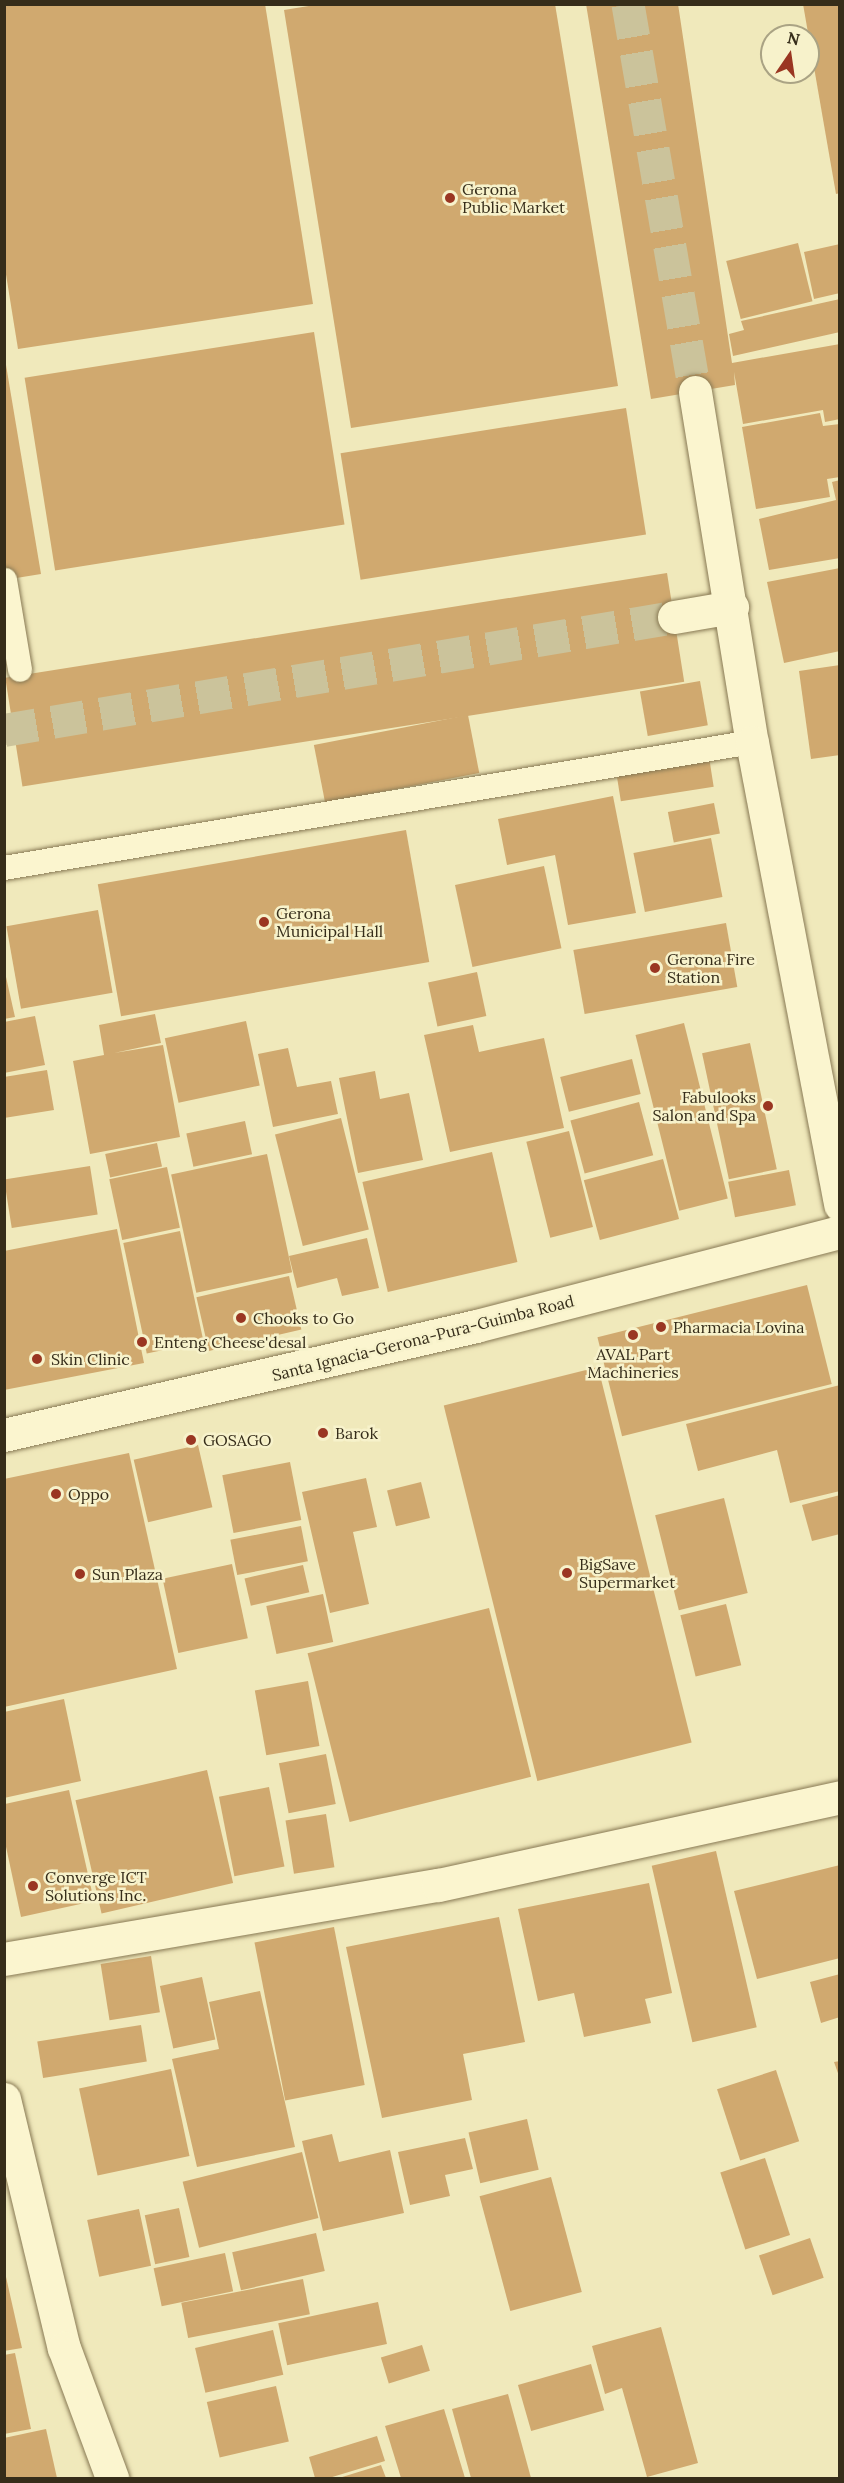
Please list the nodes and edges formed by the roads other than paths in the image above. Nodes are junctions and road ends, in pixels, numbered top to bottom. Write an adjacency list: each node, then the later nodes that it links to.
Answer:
1 (695, 392): 3 (street)
2 (5, 580): 5 (lane)
3 (732, 607): 4 (street); 6 (street)
4 (674, 616)
5 (20, 670)
6 (752, 742): 7 (lane); 8 (street)
7 (4, 868)
8 (840, 1205)
9 (840, 1232): 10 (street, Santa Ignacia-Gerona-Pura-Guimba Road)
10 (4, 1436)
11 (840, 1797): 12 (street)
12 (4, 1959)
13 (4, 2099): 14 (street)
14 (112, 2478)

